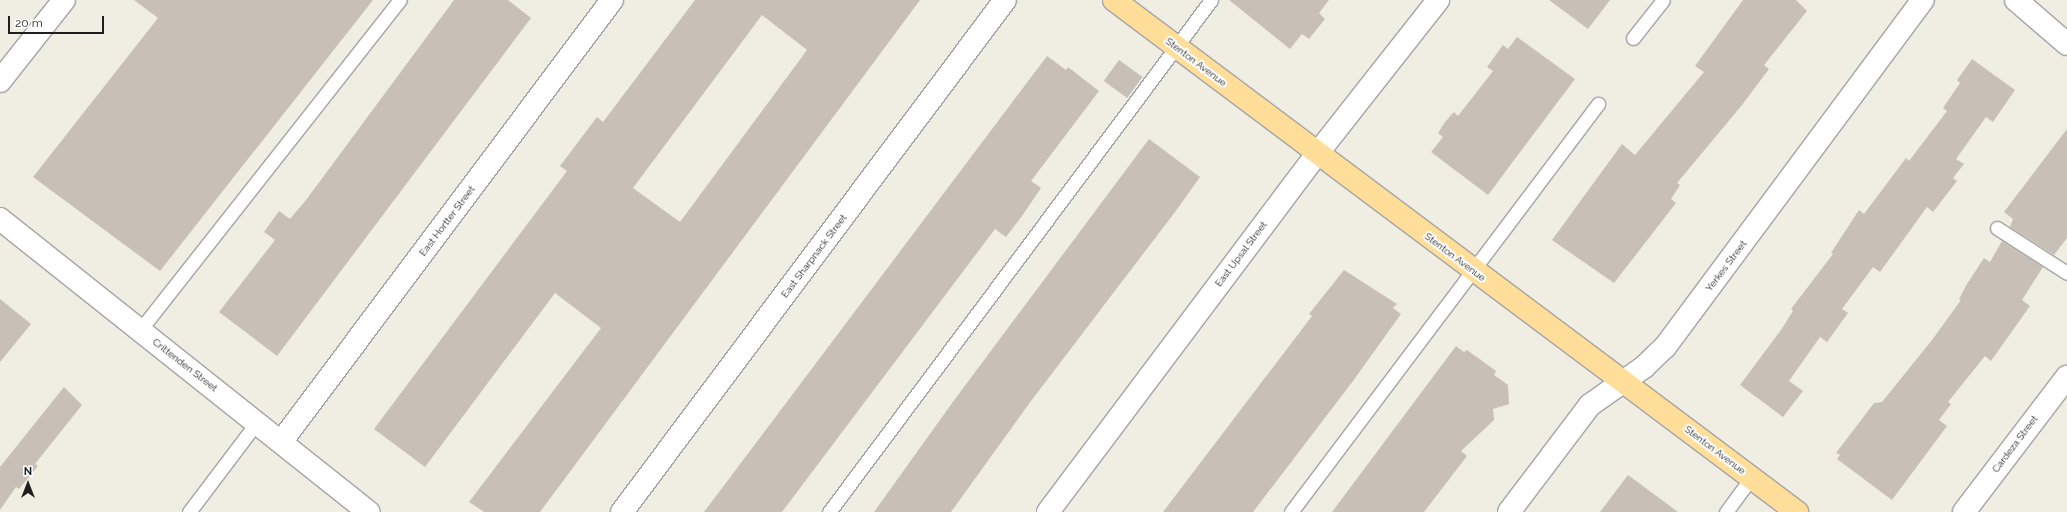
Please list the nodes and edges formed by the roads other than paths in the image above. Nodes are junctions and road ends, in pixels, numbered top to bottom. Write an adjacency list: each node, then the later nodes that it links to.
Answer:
1 (64, 0): 14 (street)
2 (400, 0): 21 (lane)
3 (612, 0): 25 (street, East Hortter Street)
4 (1005, 0): 29 (street, East Sharpnack Street)
5 (1114, 0): 13 (main road, Stenton Avenue)
6 (1211, 0): 13 (lane)
7 (1438, 0): 16 (street, East Upsal Street)
8 (1663, 0): 11 (lane)
9 (1923, 0): 23 (street, Yerkes Street)
10 (2016, 0): 12 (street)
11 (1632, 38)
12 (2067, 44)
13 (1175, 47): 16 (main road, Stenton Avenue); 30 (lane)
14 (0, 81)
15 (1598, 104): 19 (lane)
16 (1317, 154): 19 (main road, Stenton Avenue); 31 (street, East Upsal Street)
17 (0, 219): 21 (street, Crittenden Street)
18 (1997, 228): 20 (lane)
19 (1473, 270): 23 (main road, Stenton Avenue); 32 (lane)
20 (2067, 273)
21 (140, 330): 24 (street, Crittenden Street)
22 (2067, 377): 36 (street, Cardeza Street)
23 (1623, 382): 26 (main road, Stenton Avenue); 33 (street, Yerkes Street)
24 (257, 422): 25 (street, Crittenden Street); 27 (lane)
25 (281, 442): 28 (street, Crittenden Street)
26 (1752, 478): 34 (lane); 35 (main road, Stenton Avenue)
27 (189, 512)
28 (369, 512)
29 (622, 512)
30 (829, 512)
31 (1048, 512)
32 (1291, 512)
33 (1509, 512)
34 (1726, 512)
35 (1797, 512)
36 (1964, 512)

